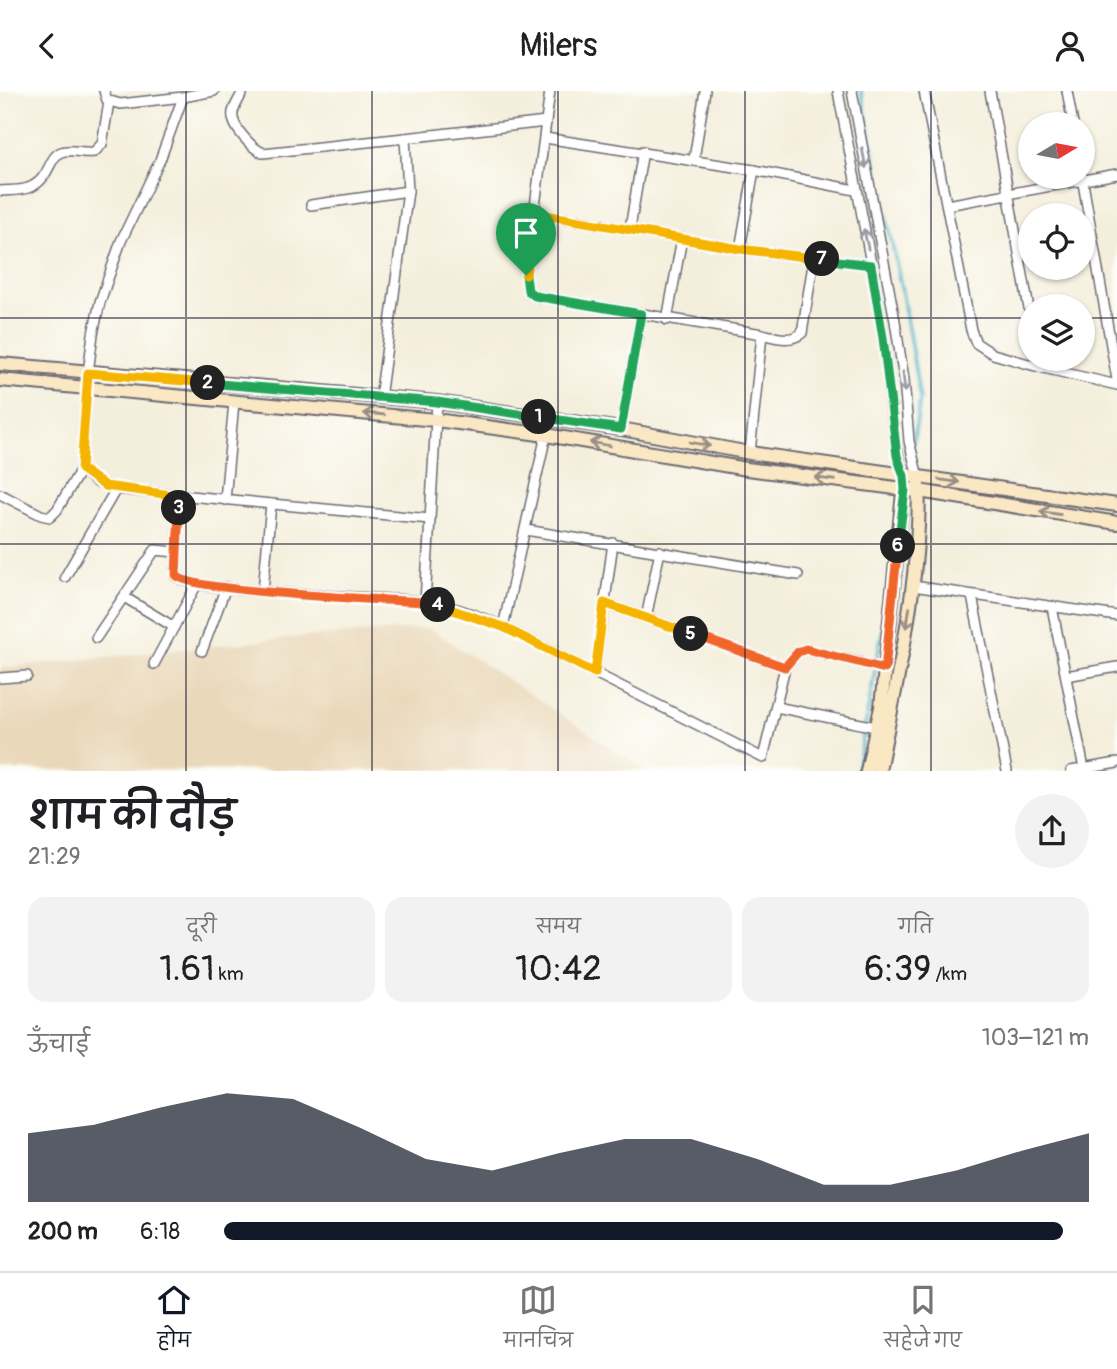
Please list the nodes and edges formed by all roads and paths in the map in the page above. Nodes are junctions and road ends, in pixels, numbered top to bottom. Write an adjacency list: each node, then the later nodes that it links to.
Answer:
1 (104, 91): 12 (street)
2 (214, 91): 11 (street)
3 (243, 91): 15 (street)
4 (550, 91): 14 (street)
5 (705, 91): 18 (street)
6 (838, 91): 24 (street)
7 (852, 91): 57 (street, one-way to 57)
8 (925, 91): 29 (street)
9 (990, 91): 27 (street)
10 (1067, 91): 13 (street)
11 (183, 97): 12 (street); 43 (street)
12 (110, 102): 25 (street)
13 (1071, 112)
14 (546, 122): 15 (street); 16 (street)
15 (405, 138): 26 (street)
16 (545, 138): 17 (street); 30 (street)
17 (643, 151): 18 (street); 31 (street)
18 (694, 159): 19 (street)
19 (754, 170): 24 (street); 33 (street)
20 (1117, 174): 21 (street)
21 (1096, 176)
22 (1034, 189): 27 (street)
23 (1084, 189): 45 (street)
24 (855, 190): 35 (street, one-way to 24)
25 (0, 191)
26 (408, 191): 28 (street); 48 (street)
27 (1008, 195): 29 (street); 36 (street)
28 (311, 205)
29 (947, 205): 40 (street)
30 (534, 213): 31 (street); 37 (street)
31 (630, 228): 32 (street)
32 (682, 238): 33 (street); 38 (street)
33 (740, 249): 34 (street)
34 (814, 258): 35 (street); 39 (street)
35 (871, 265): 56 (street)
36 (1026, 294)
37 (641, 314): 38 (street); 52 (street)
38 (667, 320): 39 (street)
39 (762, 334): 54 (street)
40 (1018, 359)
41 (0, 364): 43 (street)
42 (1067, 371): 46 (street)
43 (88, 373): 47 (street); 48 (street)
44 (0, 380): 47 (street)
45 (1117, 380)
46 (1117, 385)
47 (87, 388): 49 (street); 55 (street)
48 (380, 398): 50 (street)
49 (234, 402): 51 (street, one-way to 49); 63 (street)
50 (437, 402): 51 (street); 52 (street)
51 (436, 420): 53 (street); 66 (street)
52 (621, 429): 54 (street, one-way to 54)
53 (546, 435): 59 (street, one-way to 53); 68 (street)
54 (750, 453): 56 (street)
55 (81, 469): 58 (street); 61 (street)
56 (904, 476): 57 (street); 59 (street)
57 (918, 477): 60 (street); 65 (street, one-way to 65)
58 (116, 489): 62 (street); 73 (street)
59 (905, 490): 60 (street); 92 (street)
60 (919, 491): 67 (street, one-way to 60); 75 (street)
61 (0, 494)
62 (179, 496): 63 (street); 71 (street)
63 (225, 500): 64 (street)
64 (271, 504): 66 (street); 77 (street)
65 (1117, 505)
66 (430, 519): 80 (street)
67 (1117, 523)
68 (526, 530): 69 (street); 86 (street)
69 (613, 543): 70 (street); 81 (street)
70 (660, 551): 72 (street); 84 (street)
71 (176, 552): 74 (street); 79 (street)
72 (798, 575)
73 (65, 577)
74 (197, 584): 76 (street); 85 (street)
75 (913, 586): 78 (street); 102 (street, one-way to 102)
76 (226, 587): 77 (street); 88 (street)
77 (263, 591): 80 (street)
78 (972, 596): 82 (street); 103 (street)
79 (124, 597): 85 (street); 87 (street)
80 (425, 602): 86 (street)
81 (604, 603): 84 (street); 93 (street)
82 (1052, 607): 83 (street); 95 (street)
83 (1117, 617)
84 (646, 618): 90 (street)
85 (174, 627): 89 (street)
86 (503, 627): 93 (street)
87 (96, 638)
88 (202, 651)
89 (154, 664)
90 (785, 667): 92 (street); 97 (street)
91 (1117, 667): 95 (street)
92 (885, 669): 98 (street)
93 (595, 673): 97 (street)
94 (27, 676): 96 (street)
95 (1066, 676): 100 (street)
96 (0, 678)
97 (776, 707): 98 (street)
98 (876, 727): 101 (street)
99 (1117, 763): 100 (street)
100 (1084, 769): 104 (street)
101 (867, 771)
102 (879, 771)
103 (1007, 771)
104 (1071, 771)

